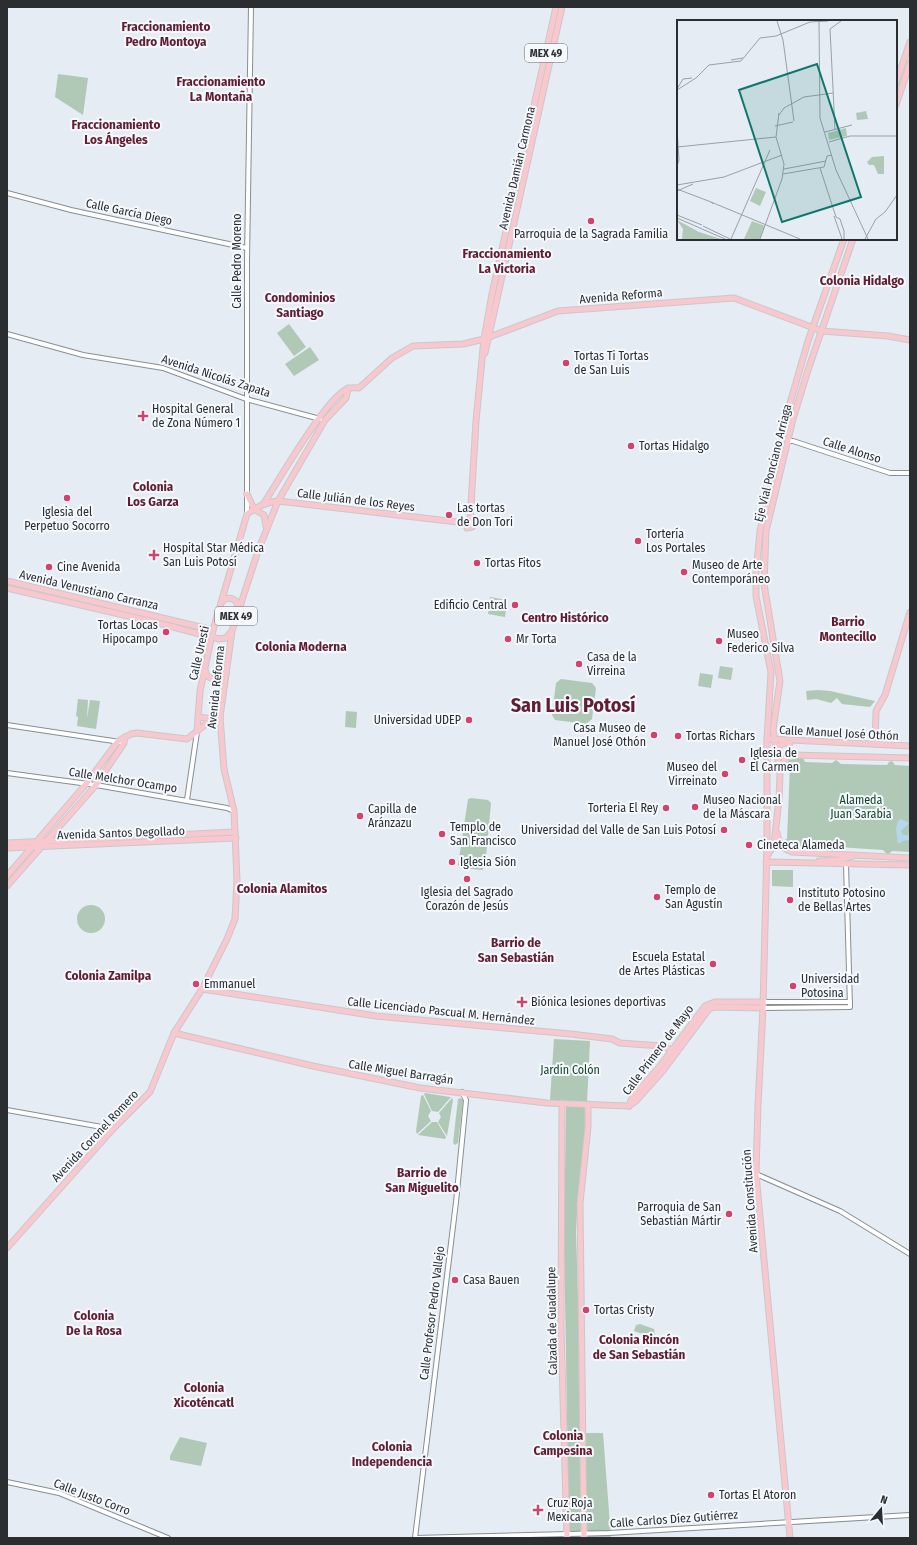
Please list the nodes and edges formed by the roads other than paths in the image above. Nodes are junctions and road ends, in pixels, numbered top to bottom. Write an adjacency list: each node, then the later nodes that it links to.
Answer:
1 (251, 7): 11 (street, Calle Pedro Moreno)
2 (556, 7): 12 (main road, Avenida Damián Carmona / MEX 49)
3 (562, 7): 13 (main road, Avenida Damián Carmona / MEX 49)
4 (910, 42): 6 (main road)
5 (910, 63): 7 (main road)
6 (897, 80)
7 (897, 102)
8 (7, 193): 11 (street, Calle García Diego)
9 (844, 240): 14 (main road, Eje Vial Ponciano Arriaga)
10 (853, 240): 15 (main road, Eje Vial Ponciano Arriaga)
11 (247, 248): 19 (street, Calle Pedro Moreno)
12 (499, 262): 13 (main road); 17 (main road, Avenida Damián Carmona / MEX 49)
13 (506, 263): 17 (main road, Avenida Damián Carmona / MEX 49)
14 (813, 328): 15 (main road, Avenida Reforma); 17 (main road, Avenida Reforma); 44 (main road, Eje Vial Ponciano Arriaga)
15 (822, 331): 18 (main road, Avenida Reforma); 21 (main road, Eje Vial Ponciano Arriaga)
16 (7, 334): 19 (street, Avenida Nicolás Zapata)
17 (487, 338): 20 (main road, Avenida Reforma); 28 (main road, Avenida Damián Carmona / MEX 49)
18 (910, 340)
19 (246, 399): 20 (street, Avenida Nicolás Zapata); 23 (street, Calle Pedro Moreno)
20 (322, 419): 24 (main road, Avenida Reforma / MEX 49); 25 (main road, Avenida Reforma)
21 (791, 441): 22 (street, Calle Alonso); 45 (main road, Eje Vial Ponciano Arriaga)
22 (910, 473)
23 (246, 494): 26 (main road); 27 (street, Calle Pedro Moreno)
24 (278, 501): 25 (main road, Calle Julián de los Reyes); 28 (main road, Calle Julián de los Reyes); 29 (main road, Avenida Reforma / MEX 49)
25 (264, 503): 26 (main road, Calle Julián de los Reyes)
26 (254, 510): 27 (main road, Calle Julián de los Reyes); 29 (main road)
27 (247, 514): 32 (main road, Calle Uresti)
28 (468, 523)
29 (266, 529): 33 (main road, Avenida Reforma / MEX 49)
30 (7, 581): 36 (main road, Avenida Venustiano Carranza)
31 (7, 588): 36 (main road, Avenida Venustiano Carranza)
32 (222, 602): 33 (main road); 36 (main road, Calle Uresti)
33 (238, 608): 35 (main road, Avenida Reforma / MEX 49)
34 (910, 612): 49 (main road)
35 (232, 631): 36 (main road); 38 (main road, Avenida Reforma / MEX 49)
36 (213, 633): 37 (main road, Calle Uresti)
37 (205, 669): 38 (main road); 40 (main road, Calle Uresti)
38 (226, 673): 39 (main road, Avenida Reforma / MEX 49)
39 (221, 716): 40 (main road); 42 (main road); 60 (main road, Avenida Reforma / MEX 49)
40 (198, 717): 42 (main road, Calle Uresti)
41 (7, 725): 46 (street)
42 (197, 732): 43 (main road); 59 (street, Calle Uresti)
43 (125, 737): 46 (main road); 48 (main road)
44 (767, 739): 45 (main road, Calle Manuel José Othón); 69 (main road, Avenida Constitución)
45 (774, 739): 47 (main road, Calle Manuel José Othón); 52 (main road, Eje Vial Ponciano Arriaga)
46 (118, 741): 48 (street); 53 (main road)
47 (815, 742): 49 (main road, Calle Manuel José Othón); 52 (main road)
48 (124, 743): 54 (main road)
49 (875, 744): 50 (main road, Calle Manuel José Othón)
50 (910, 746)
51 (910, 758): 56 (main road, Calle Manuel José Othón)
52 (778, 761): 56 (main road, Eje Vial Ponciano Arriaga)
53 (100, 765): 54 (main road); 57 (main road)
54 (107, 769): 58 (main road)
55 (7, 773): 57 (street, Calle Melchor Ocampo)
56 (780, 774): 61 (main road)
57 (86, 784): 58 (street, Calle Melchor Ocampo); 65 (main road)
58 (96, 785): 59 (street, Calle Melchor Ocampo); 64 (main road)
59 (187, 800): 60 (street, Calle Melchor Ocampo)
60 (234, 811): 62 (main road, Avenida Reforma)
61 (777, 829): 67 (main road); 69 (main road)
62 (235, 835): 64 (main road, Avenida Santos Degollado); 75 (main road, Avenida Reforma)
63 (7, 843): 65 (main road, Avenida Santos Degollado)
64 (43, 844): 65 (main road, Avenida Santos Degollado); 74 (main road)
65 (34, 845): 66 (main road, Avenida Santos Degollado); 73 (main road)
66 (7, 848)
67 (859, 855): 68 (main road); 70 (main road)
68 (910, 858)
69 (767, 859): 70 (main road); 77 (main road, Avenida Constitución)
70 (811, 864): 71 (main road)
71 (846, 864): 72 (main road); 77 (street, Calle Primero de Mayo)
72 (910, 865)
73 (7, 876)
74 (7, 886)
75 (235, 919): 76 (main road, Avenida Coronel Romero)
76 (202, 990): 78 (main road, Avenida Coronel Romero); 79 (main road, Calle Licenciado Pascual M. Hernández)
77 (763, 1005): 79 (main road, Calle Primero de Mayo); 86 (main road, Avenida Constitución)
78 (174, 1034): 80 (main road, Calle Miguel Barragán); 85 (main road, Avenida Coronel Romero)
79 (674, 1050): 83 (main road, Calle Primero de Mayo)
80 (462, 1092): 81 (main road, Calle Miguel Barragán); 95 (street, Calle Profesor Pedro Vallejo)
81 (562, 1103): 82 (main road, Calle Miguel Barragán); 92 (main road, Calzada de Guadalupe)
82 (588, 1104): 83 (main road, Calle Miguel Barragán); 93 (main road)
83 (628, 1106)
84 (7, 1110): 85 (street)
85 (113, 1129): 87 (main road, Avenida Coronel Romero)
86 (756, 1174): 88 (street); 91 (main road, Avenida Constitución)
87 (7, 1248)
88 (910, 1254)
89 (7, 1482): 94 (street, Calle Justo Corro)
90 (910, 1515): 91 (street, Calle Carlos Díez Gutiérrez)
91 (789, 1522): 93 (street, Calle Carlos Díez Gutiérrez); 96 (main road, Avenida Constitución)
92 (567, 1536): 93 (street, Calle Carlos Díez Gutiérrez); 95 (street, Calle Carlos Díez Gutiérrez)
93 (584, 1536)
94 (168, 1538)
95 (415, 1538)
96 (790, 1538)

